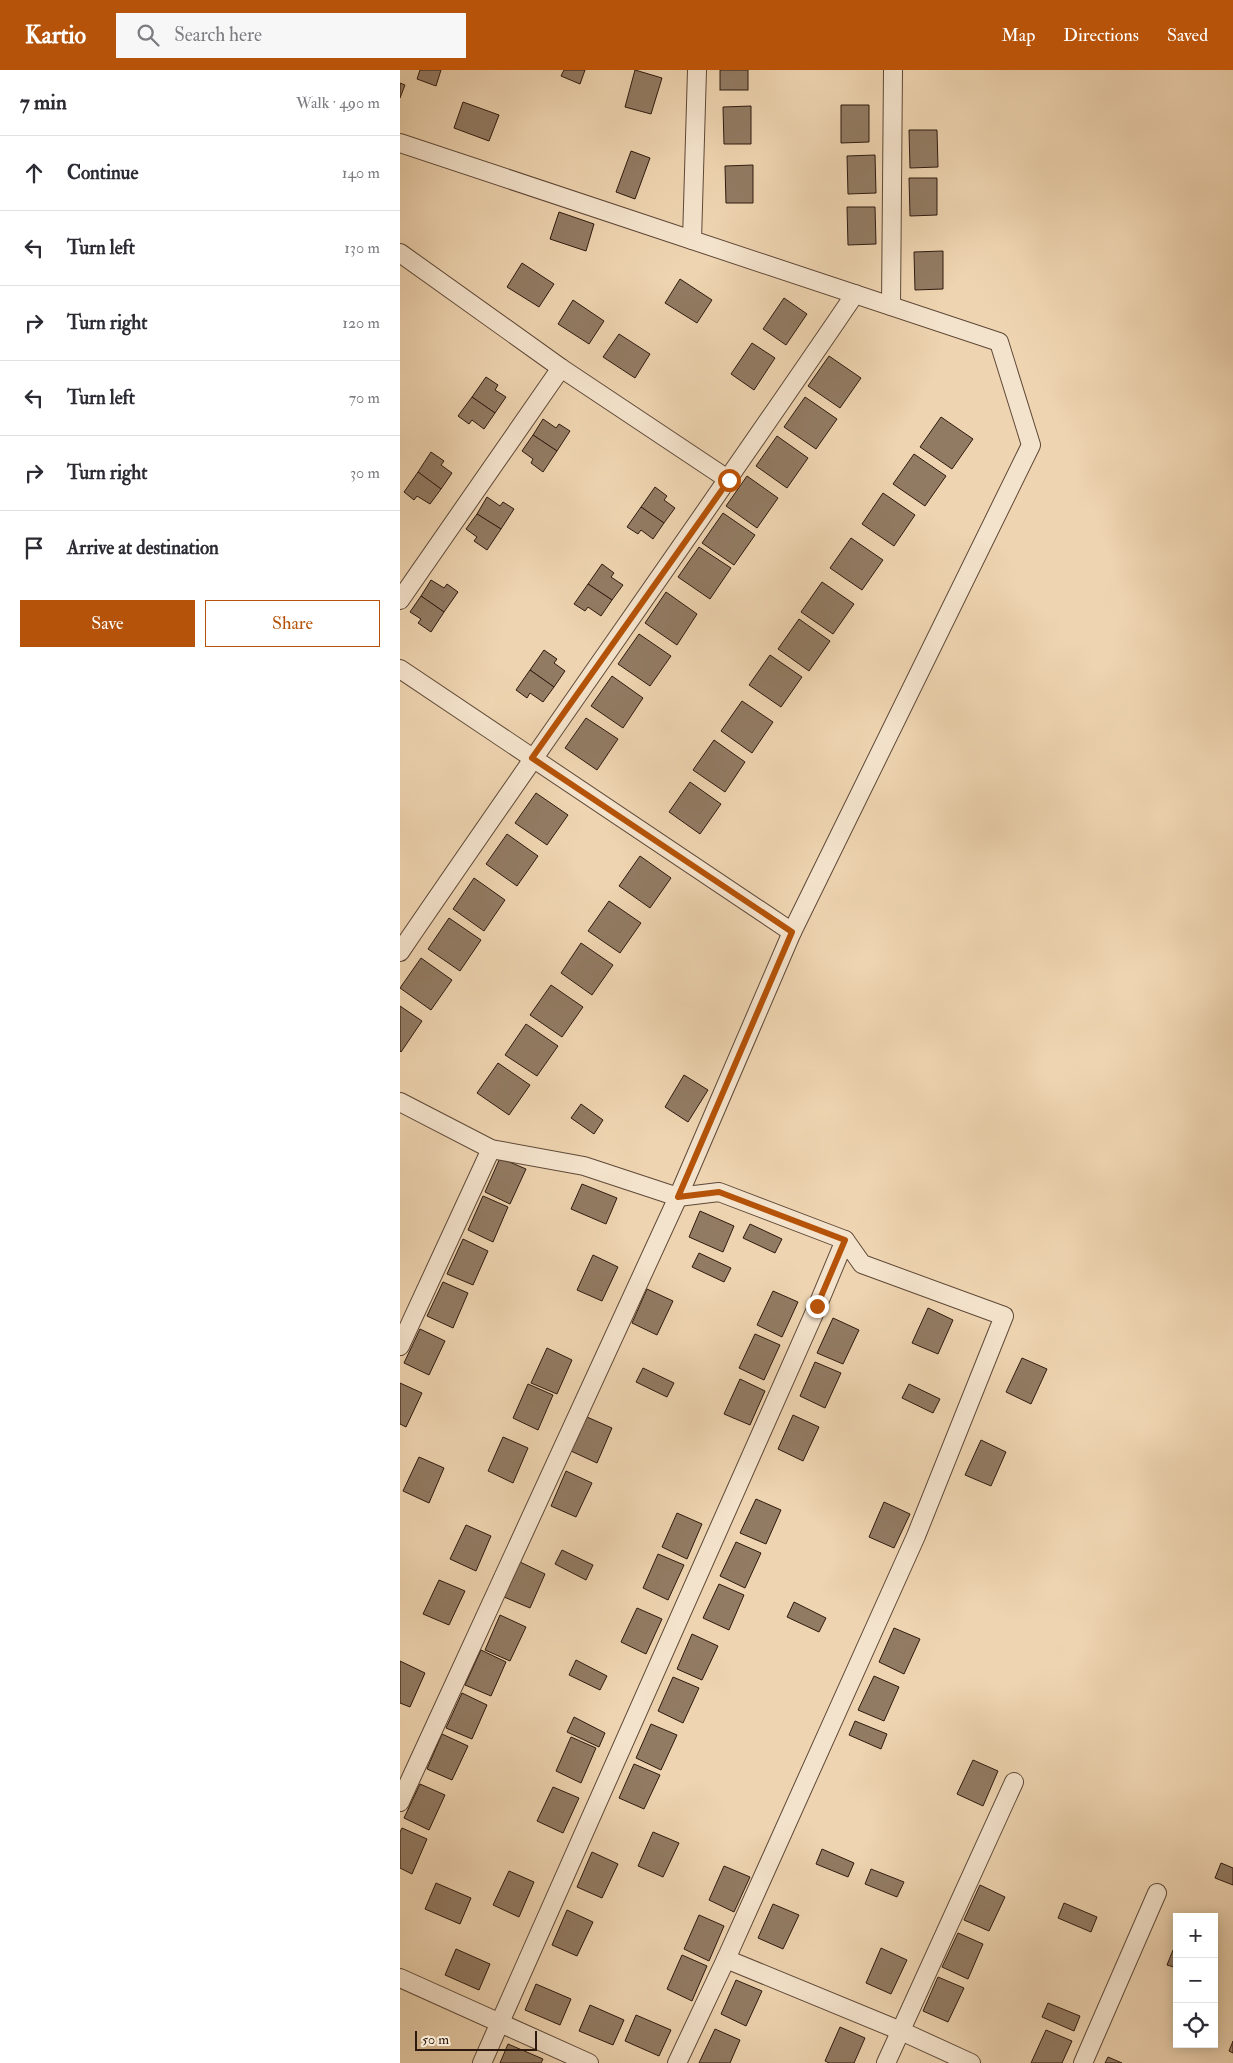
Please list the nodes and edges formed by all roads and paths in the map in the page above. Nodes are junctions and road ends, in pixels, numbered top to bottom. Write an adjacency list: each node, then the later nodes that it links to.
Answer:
1 (697, 70): 4 (street)
2 (893, 70): 7 (street)
3 (400, 143): 4 (street)
4 (692, 240): 6 (street)
5 (400, 253): 8 (street)
6 (854, 294): 7 (street); 9 (street)
7 (891, 306): 13 (street)
8 (561, 368): 9 (street); 10 (street)
9 (729, 480): 12 (street)
10 (400, 600)
11 (400, 669): 12 (street)
12 (532, 758): 13 (street); 14 (street)
13 (792, 932): 17 (street)
14 (400, 952)
15 (400, 1102): 16 (street)
16 (492, 1149): 17 (street); 19 (street)
17 (678, 1197): 18 (street); 21 (street)
18 (845, 1240): 23 (street); 25 (street)
19 (400, 1346)
20 (1014, 1782): 26 (street)
21 (400, 1802)
22 (1157, 1892): 32 (street)
23 (726, 1959): 26 (street); 29 (street)
24 (400, 1978): 25 (street)
25 (500, 2023): 27 (street); 28 (street)
26 (901, 2031): 30 (street); 31 (street)
27 (482, 2063)
28 (589, 2063)
29 (677, 2063)
30 (886, 2063)
31 (971, 2063)
32 (1082, 2063)

